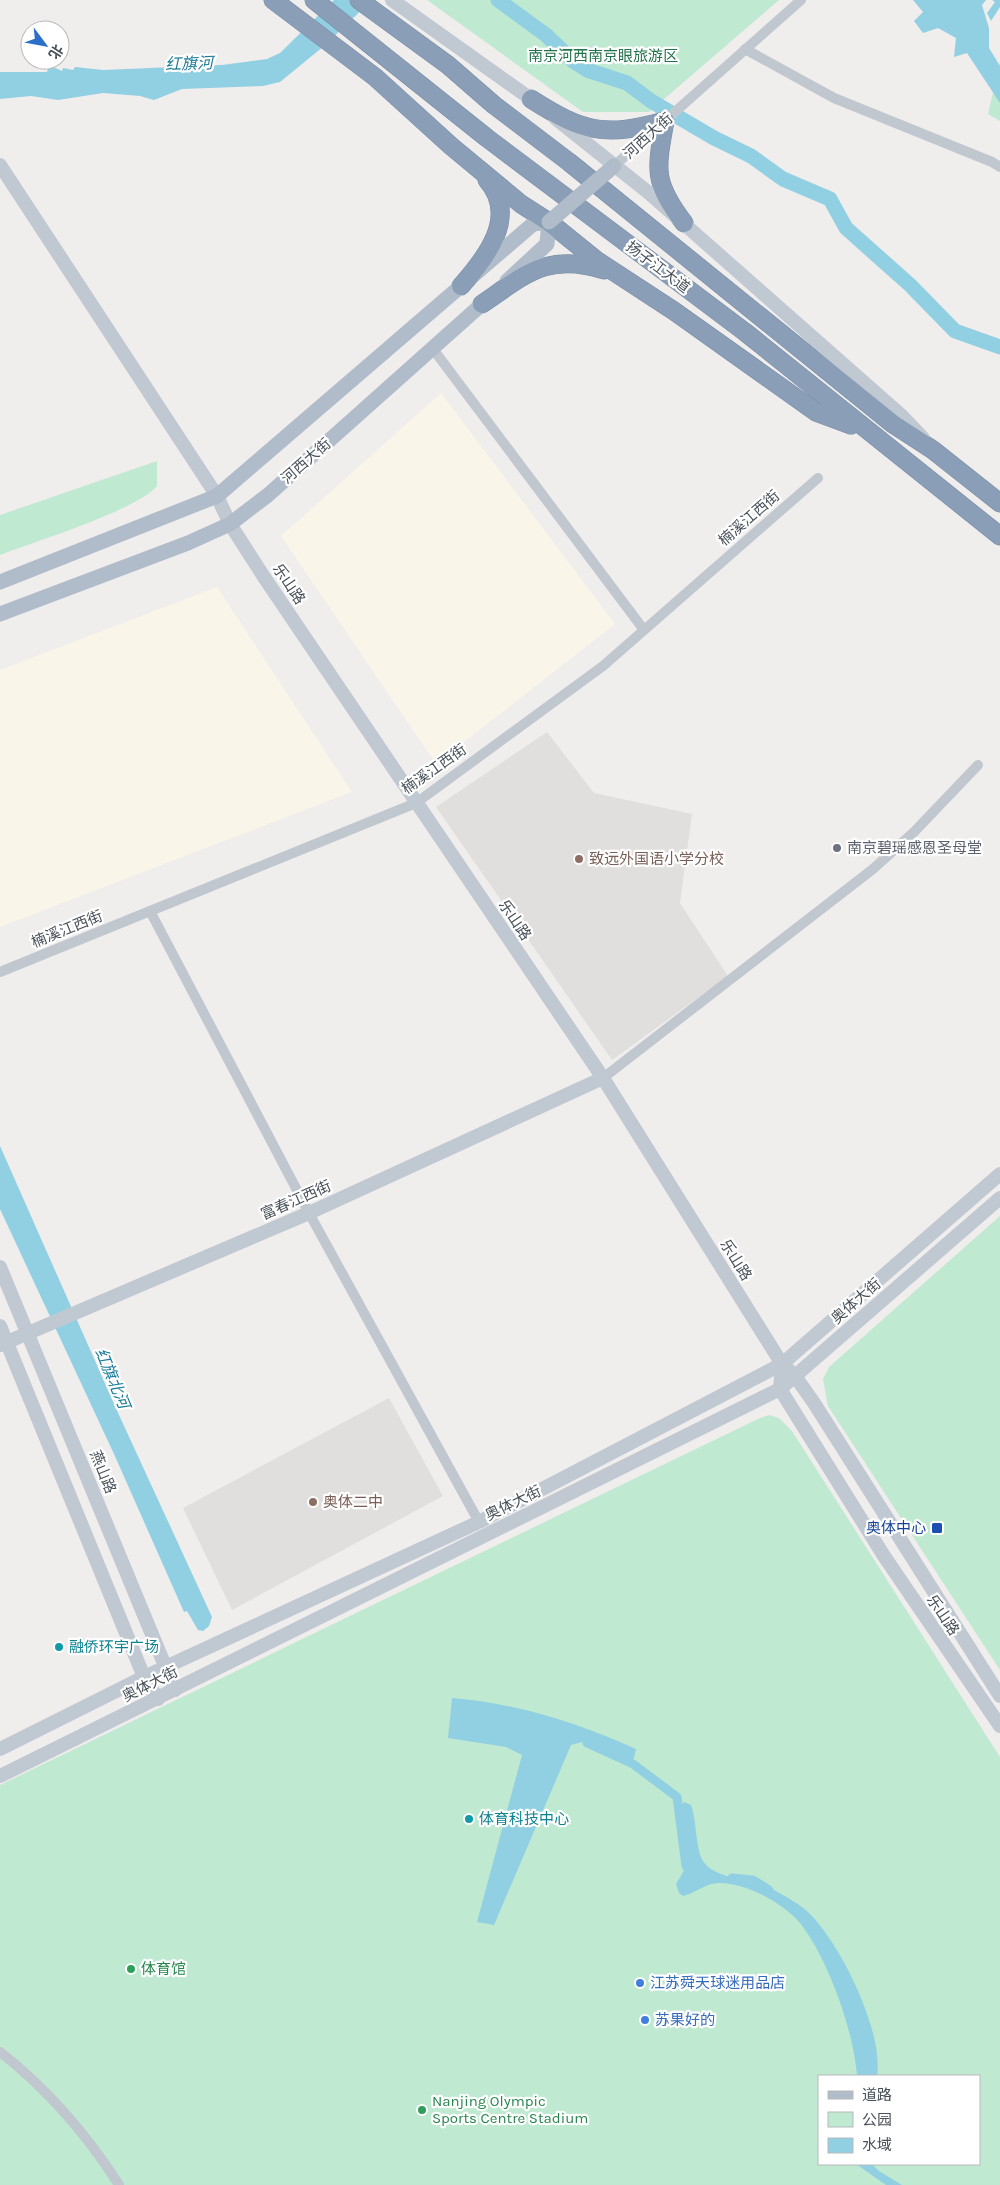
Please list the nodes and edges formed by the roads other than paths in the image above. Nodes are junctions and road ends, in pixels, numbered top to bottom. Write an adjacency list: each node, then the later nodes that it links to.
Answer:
1 (273, 0): 9 (highway)
2 (359, 0): 5 (highway, 扬子江大道)
3 (801, 0): 6 (street, 河西大街)
4 (317, 2): 19 (highway, 扬子江大道)
5 (381, 3): 7 (street, 扬子江大道); 20 (highway, 扬子江大道)
6 (745, 49): 8 (street, 河西大街); 12 (street)
7 (532, 99): 8 (highway); 11 (street, 扬子江大道)
8 (666, 121): 11 (street, 河西大街); 14 (highway)
9 (472, 163): 13 (highway); 16 (highway)
10 (0, 165): 22 (street, 乐山路)
11 (614, 166): 13 (main road, 河西大街, bridge); 14 (street, 扬子江大道)
12 (1000, 167)
13 (549, 222): 15 (highway); 16 (main road, 河西大街); 17 (main road, 河西大街)
14 (684, 222): 20 (street, 扬子江大道)
15 (624, 278): 17 (highway); 19 (highway)
16 (461, 286): 22 (main road, 河西大街)
17 (482, 304): 18 (main road, 河西大街)
18 (433, 349): 24 (main road, 河西大街); 28 (street)
19 (866, 430): 25 (highway, 扬子江大道)
20 (933, 450): 23 (highway, 扬子江大道)
21 (818, 478): 28 (street, 楠溪江西街)
22 (217, 496): 24 (street, 乐山路); 26 (main road, 河西大街)
23 (1000, 503)
24 (230, 524): 27 (main road, 河西大街); 30 (street, 乐山路)
25 (1000, 536)
26 (0, 582)
27 (0, 614)
28 (644, 630): 30 (street, 楠溪江西街)
29 (978, 765): 33 (street)
30 (416, 803): 31 (street, 楠溪江西街); 33 (street, 乐山路)
31 (150, 911): 32 (street, 楠溪江西街); 36 (street)
32 (0, 972)
33 (603, 1078): 36 (street, 富春江西街); 41 (street, 乐山路)
34 (1000, 1174): 41 (street, 奥体大街)
35 (1000, 1198): 42 (street, 奥体大街)
36 (308, 1213): 39 (street, 富春江西街); 44 (street)
37 (0, 1267): 39 (street, 燕山路)
38 (0, 1326): 40 (street)
39 (29, 1332): 40 (street, 富春江西街); 45 (street, 燕山路)
40 (4, 1344): 46 (street)
41 (782, 1364): 42 (street, 乐山路); 43 (street); 44 (street, 奥体大街)
42 (795, 1376): 43 (street, 奥体大街); 48 (street, 乐山路)
43 (780, 1389): 47 (street, 奥体大街); 50 (street, 乐山路)
44 (479, 1522): 45 (street, 奥体大街)
45 (166, 1668): 46 (street, 奥体大街); 47 (street, 燕山路)
46 (144, 1677): 49 (street); 51 (street, 奥体大街)
47 (175, 1690): 49 (street, 奥体大街)
48 (1000, 1696)
49 (158, 1698): 52 (street, 奥体大街)
50 (1000, 1726)
51 (0, 1749)
52 (0, 1776)
53 (0, 2052): 54 (street)
54 (119, 2185)

